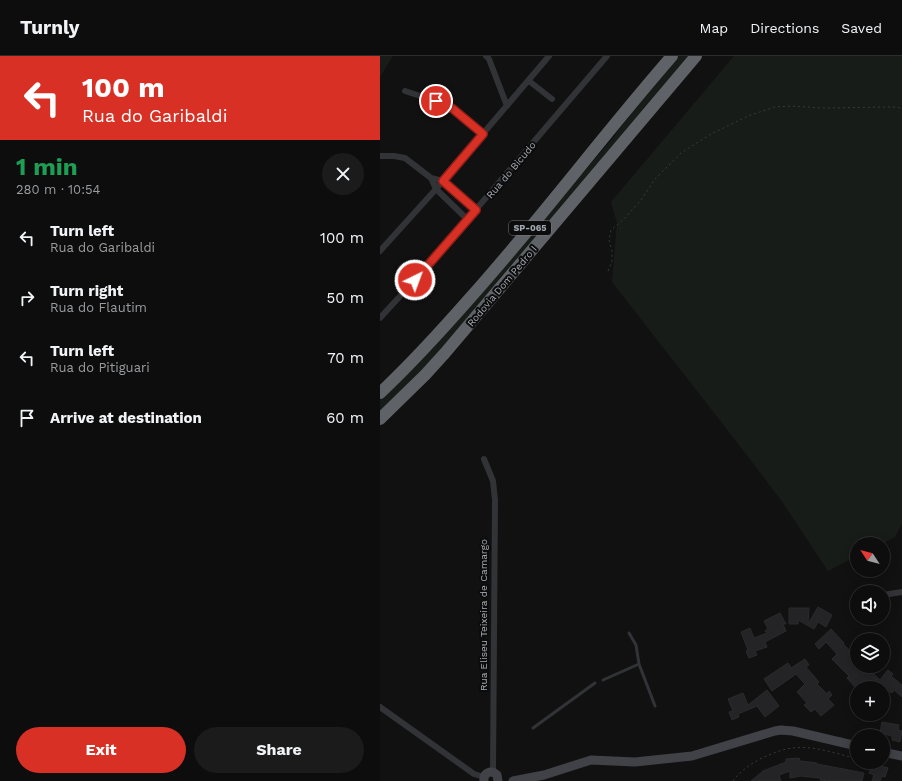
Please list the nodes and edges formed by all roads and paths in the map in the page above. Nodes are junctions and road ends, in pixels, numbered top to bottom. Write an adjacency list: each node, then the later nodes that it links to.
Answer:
1 (486, 56): 11 (street)
2 (550, 56): 8 (street)
3 (607, 56): 20 (street, Rua do Bicudo)
4 (660, 56): 16 (highway)
5 (672, 56): 16 (highway, Rodovia Dom Pedro I / SP-065)
6 (696, 56): 14 (highway, Rodovia Dom Pedro I / SP-065)
7 (705, 56): 14 (highway)
8 (529, 81): 10 (street); 11 (street)
9 (405, 91): 13 (street)
10 (552, 99)
11 (507, 106): 13 (street)
12 (902, 108): 23 (path)
13 (483, 134): 18 (street)
14 (625, 141): 26 (highway, Rodovia Dom Pedro I / SP-065)
15 (380, 156): 17 (street)
16 (575, 173): 25 (highway, Rodovia Dom Pedro I / SP-065)
17 (431, 178): 18 (street); 19 (street)
18 (443, 181): 19 (street); 20 (street)
19 (436, 189): 21 (street); 22 (street)
20 (476, 210): 21 (street, Rua do Bicudo)
21 (468, 220): 24 (street, Rua do Bicudo)
22 (380, 251)
23 (608, 271)
24 (380, 318)
25 (380, 392)
26 (380, 419)
27 (484, 459): 41 (street, Rua Eliseu Teixeira de Camargo)
28 (902, 592): 29 (street)
29 (890, 593)
30 (629, 633): 31 (lane)
31 (639, 664): 32 (lane); 34 (lane)
32 (603, 680)
33 (595, 683): 36 (lane)
34 (655, 706)
35 (380, 707): 42 (street)
36 (533, 728)
37 (850, 744): 44 (street)
38 (890, 753): 40 (street)
39 (850, 756): 45 (path)
40 (902, 756)
41 (493, 772): 42 (street); 43 (street)
42 (484, 779)
43 (498, 781)
44 (513, 781)
45 (733, 781)

